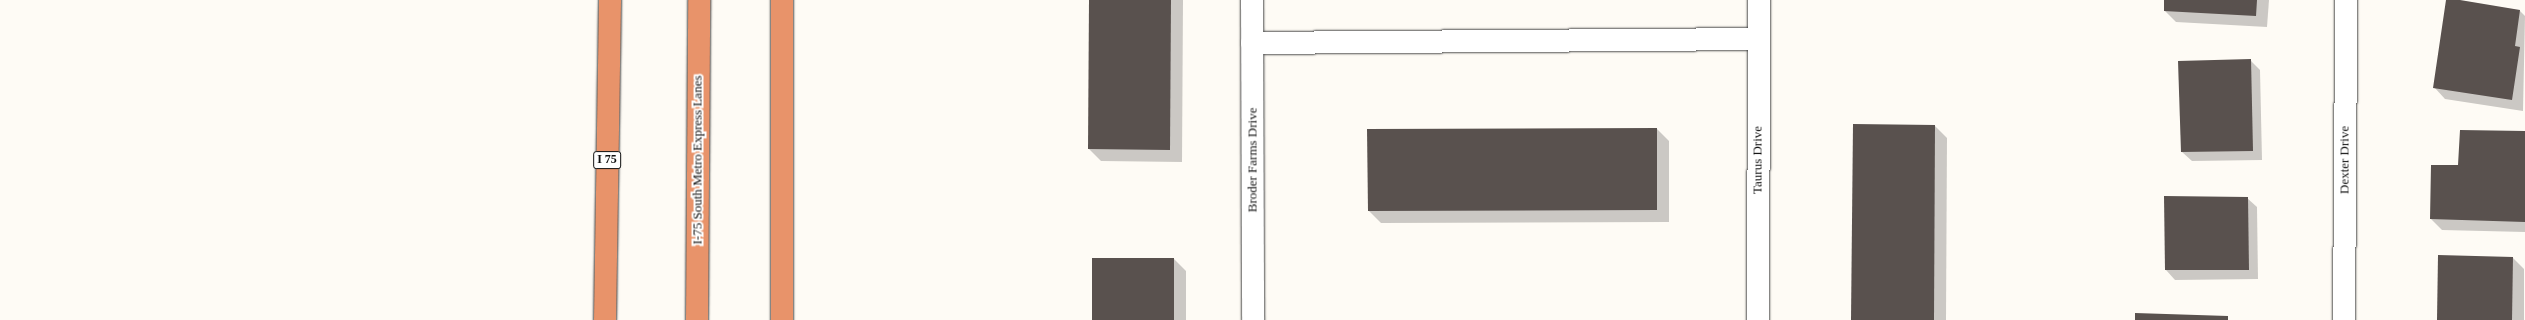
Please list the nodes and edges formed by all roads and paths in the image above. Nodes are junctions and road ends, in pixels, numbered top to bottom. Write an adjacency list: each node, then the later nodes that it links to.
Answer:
1 (610, 0): 9 (highway, I 75)
2 (698, 0): 10 (highway, I-75 South Metro Express Lanes)
3 (782, 0): 11 (highway)
4 (1252, 0): 8 (street, Broder Farms Drive)
5 (1759, 0): 7 (street, Taurus Drive)
6 (2346, 0): 14 (street, Dexter Drive)
7 (1758, 39): 8 (street); 13 (street, Taurus Drive)
8 (1252, 43): 12 (street, Broder Farms Drive)
9 (605, 320)
10 (697, 320)
11 (782, 320)
12 (1253, 320)
13 (1758, 320)
14 (2344, 320)

